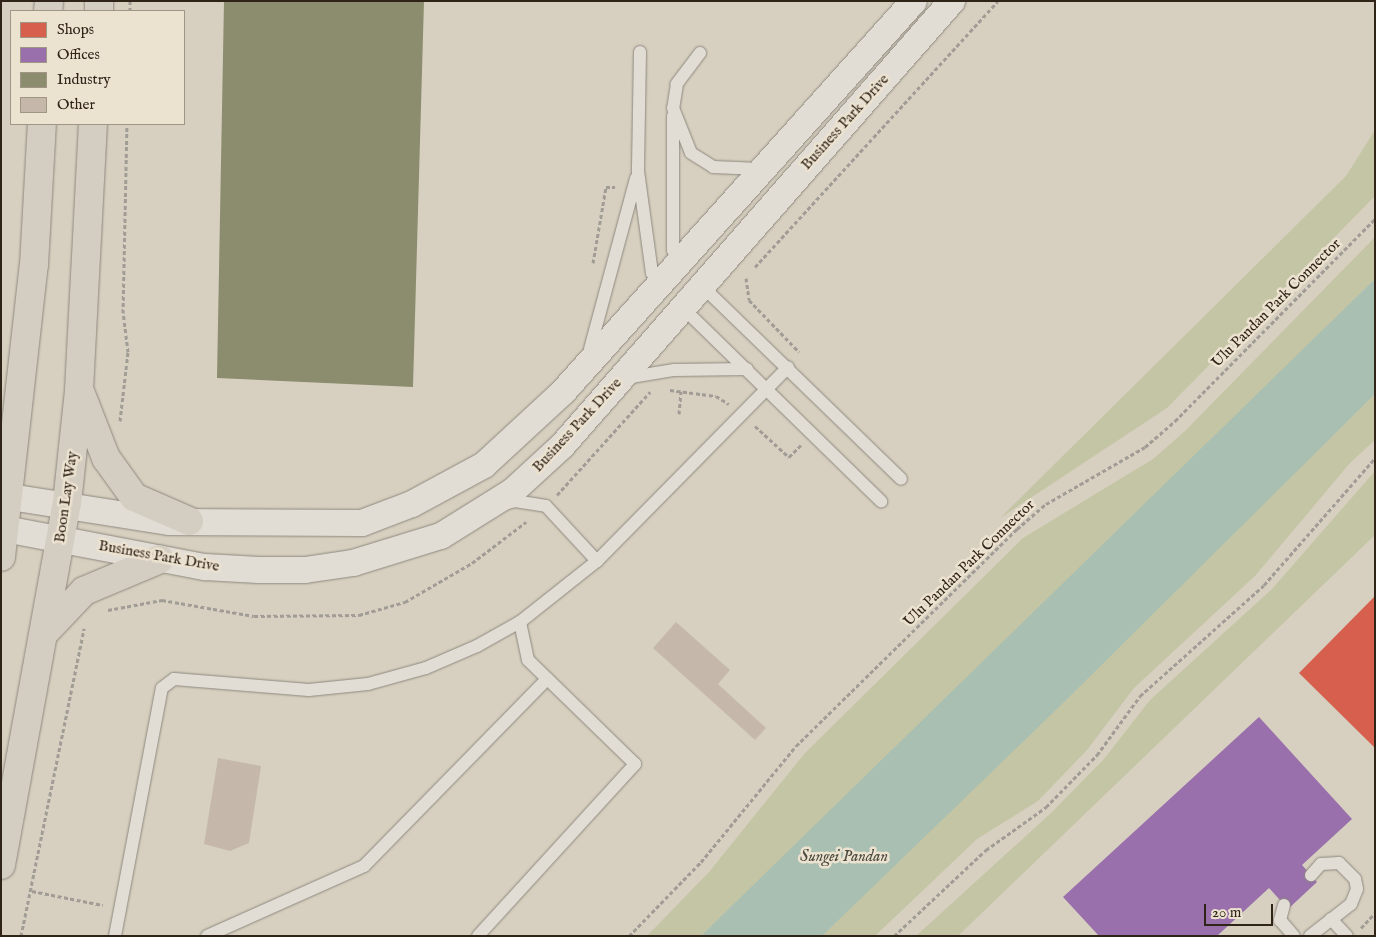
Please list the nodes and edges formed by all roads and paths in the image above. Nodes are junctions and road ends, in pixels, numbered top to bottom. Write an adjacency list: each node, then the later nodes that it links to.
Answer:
1 (914, 1): 10 (street, Business Park Drive)
2 (952, 1): 19 (street, Business Park Drive)
3 (998, 1): 17 (path)
4 (640, 52): 11 (lane)
5 (700, 53): 6 (lane)
6 (673, 108): 10 (lane); 15 (lane)
7 (42, 125): 14 (main road)
8 (93, 125): 26 (main road, Boon Lay Way)
9 (127, 125): 30 (path)
10 (768, 168): 15 (street, Business Park Drive)
11 (638, 171): 12 (lane); 18 (lane)
12 (633, 188): 16 (path); 24 (lane)
13 (1375, 219): 56 (path, Ulu Pandan Park Connector)
14 (34, 265): 28 (main road); 33 (main road)
15 (680, 265): 18 (street, Business Park Drive)
16 (593, 266)
17 (755, 268)
18 (662, 284): 24 (street, Business Park Drive)
19 (702, 286): 20 (street, Business Park Drive); 21 (lane)
20 (683, 308): 22 (lane); 23 (street, Business Park Drive)
21 (788, 367): 25 (lane); 32 (lane)
22 (747, 369): 23 (lane); 25 (lane)
23 (621, 379): 36 (street, Business Park Drive)
24 (574, 381): 37 (street, Business Park Drive)
25 (766, 389): 34 (lane); 42 (lane)
26 (79, 390): 35 (main road, Boon Lay Way); 37 (main road)
27 (681, 391): 29 (path)
28 (1, 395)
29 (679, 414)
30 (119, 431)
31 (1375, 458): 57 (path)
32 (900, 479)
33 (5, 499): 35 (street, Business Park Drive); 38 (main road)
34 (881, 501)
35 (67, 503): 37 (street, Business Park Drive); 39 (main road, Boon Lay Way)
36 (489, 508): 41 (street, Business Park Drive); 42 (lane)
37 (189, 521)
38 (3, 528): 39 (street, Business Park Drive); 40 (main road)
39 (61, 537): 41 (street, Business Park Drive); 44 (main road, Boon Lay Way)
40 (1, 557)
41 (160, 559): 44 (main road)
42 (597, 561): 43 (lane)
43 (520, 622): 45 (lane); 50 (lane)
44 (48, 630): 46 (main road, Boon Lay Way)
45 (547, 679): 54 (lane); 55 (lane)
46 (1, 865)
47 (1311, 875): 52 (lane)
48 (32, 891): 50 (path)
49 (1284, 905): 58 (lane)
50 (120, 908): 53 (lane)
51 (1375, 913): 61 (path)
52 (1332, 919): 59 (lane); 60 (lane)
53 (115, 936)
54 (207, 936)
55 (478, 936)
56 (629, 936)
57 (894, 936)
58 (1294, 936)
59 (1310, 936)
60 (1347, 936)
61 (1354, 936)

